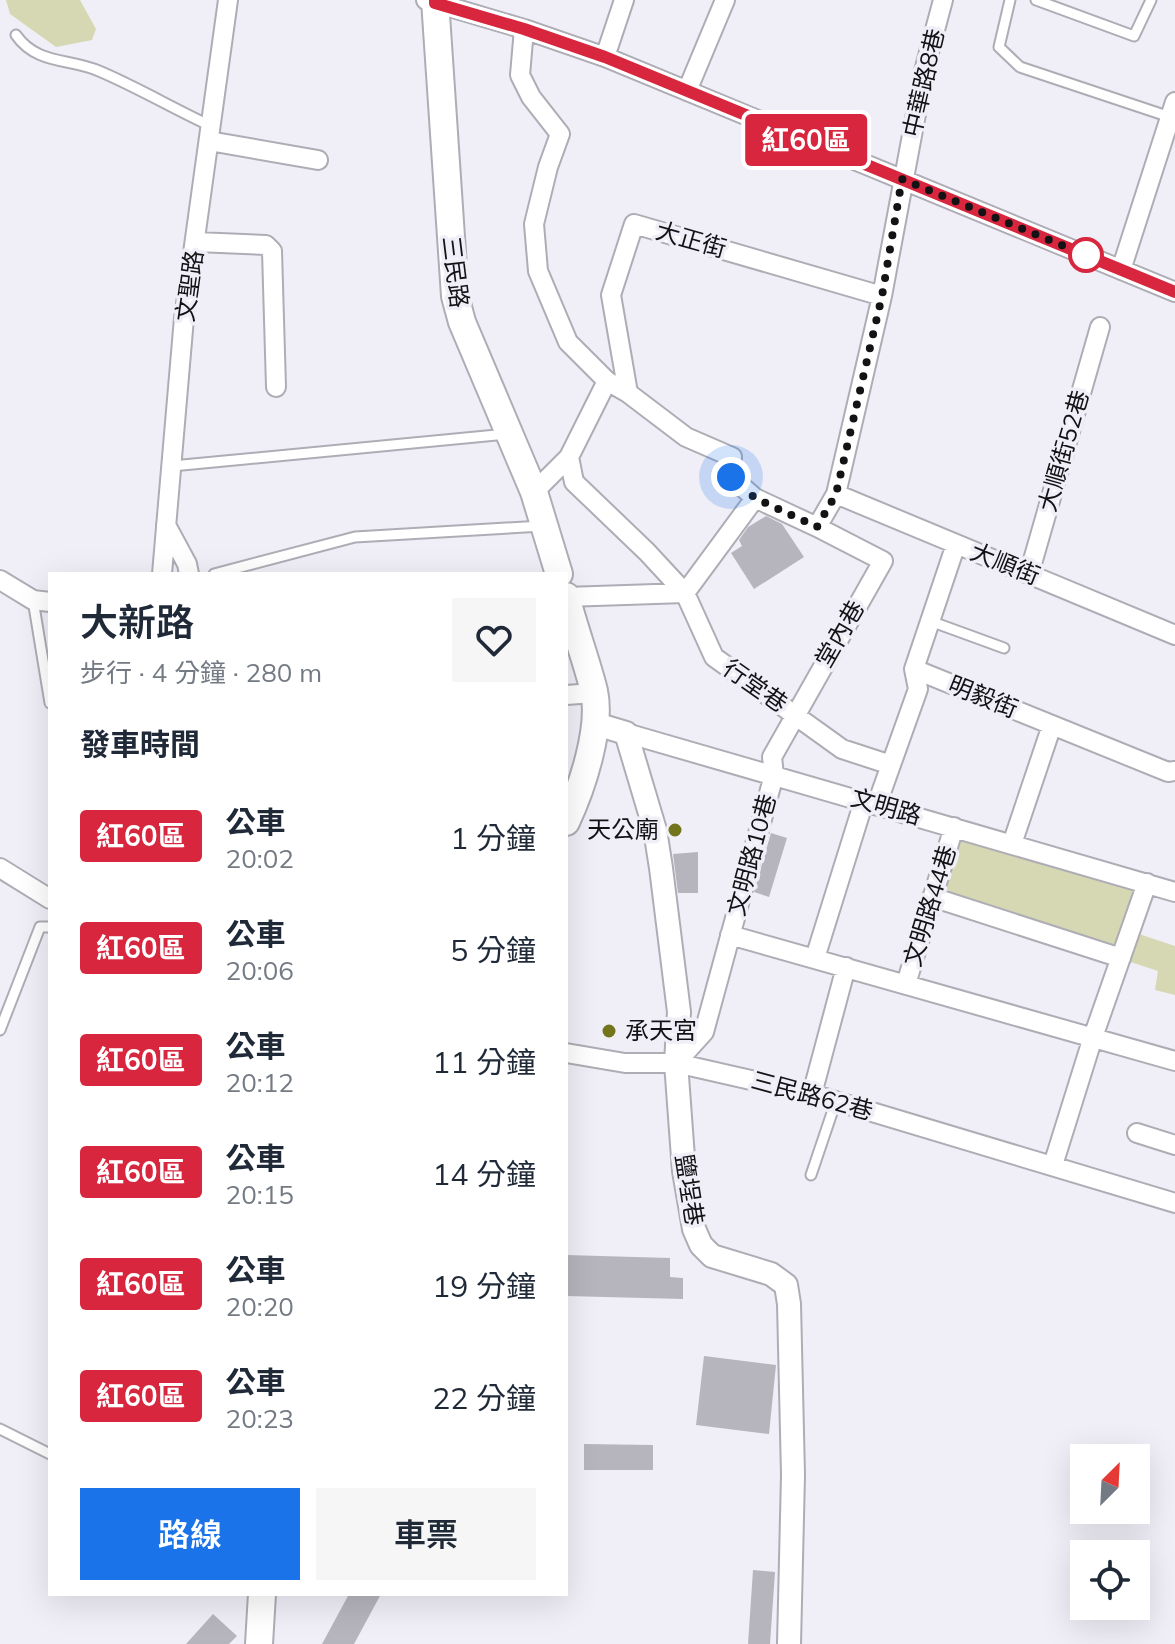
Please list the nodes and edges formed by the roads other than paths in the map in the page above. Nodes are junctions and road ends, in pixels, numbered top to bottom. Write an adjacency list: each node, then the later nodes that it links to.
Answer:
1 (228, 0): 14 (street, 文聖路)
2 (624, 0): 11 (street)
3 (725, 0): 12 (street)
4 (943, 0): 16 (street, 中華路8巷)
5 (1010, 0): 13 (lane)
6 (1036, 0): 7 (lane)
7 (1151, 0)
8 (432, 1): 9 (street); 25 (main road, 三民路)
9 (524, 29): 11 (street); 22 (street)
10 (16, 35): 14 (lane)
11 (605, 57): 12 (street)
12 (687, 91): 16 (street)
13 (1172, 110): 18 (street)
14 (210, 134): 15 (street); 17 (street, 文聖路)
15 (318, 160)
16 (902, 179): 18 (street); 20 (street, 中華路8巷)
17 (196, 242): 23 (street); 27 (street, 文聖路)
18 (1121, 270): 19 (street)
19 (1175, 292)
20 (882, 296): 24 (street, 大正街); 29 (street, 中華路8巷)
21 (1100, 327): 39 (street, 大順街52巷)
22 (607, 381): 24 (street); 26 (street)
23 (276, 387)
24 (628, 393): 30 (street)
25 (511, 434): 27 (lane); 28 (main road, 三民路)
26 (569, 457): 28 (street); 41 (street, 行堂巷)
27 (171, 466): 31 (street, 文聖路)
28 (534, 492): 32 (main road, 三民路)
29 (836, 494): 33 (street, 中華路8巷); 34 (street, 大順街)
30 (755, 498): 33 (street); 41 (street)
31 (166, 525): 35 (street, 文聖路); 36 (street)
32 (544, 526): 37 (lane); 38 (main road, 三民路)
33 (817, 527): 52 (street, 堂內巷)
34 (956, 544): 39 (street, 大順街); 45 (street)
35 (162, 572)
36 (189, 572)
37 (222, 572)
38 (558, 572)
39 (1029, 574): 46 (street, 大順街)
40 (0, 580): 43 (street)
41 (685, 593): 42 (street); 52 (street, 行堂巷)
42 (568, 596)
43 (41, 601): 49 (lane)
44 (568, 603): 50 (main road)
45 (930, 621): 47 (lane); 48 (street)
46 (1175, 635)
47 (1004, 648)
48 (914, 669): 54 (street, 明毅街); 56 (street)
49 (48, 680)
50 (594, 693): 51 (street); 53 (main road)
51 (568, 695)
52 (794, 714): 56 (street, 行堂巷); 58 (street, 堂內巷)
53 (596, 724): 55 (street, 文明路); 60 (main road)
54 (1052, 725): 57 (street, 明毅街); 62 (street)
55 (626, 733): 58 (street, 文明路); 78 (street, 鹽埕巷)
56 (891, 765): 59 (street)
57 (1175, 771)
58 (774, 775): 59 (street, 文明路); 69 (street, 文明路10巷)
59 (870, 803): 61 (street, 文明路); 70 (street)
60 (568, 818)
61 (954, 827): 62 (street, 文明路); 66 (street, 文明路44巷)
62 (1012, 844): 64 (street, 文明路)
63 (0, 868): 67 (street)
64 (1147, 883): 65 (street, 文明路); 71 (street)
65 (1175, 892)
66 (932, 897): 71 (street); 73 (street, 文明路44巷)
67 (48, 898)
68 (48, 927): 74 (lane)
69 (730, 935): 70 (street); 78 (street, 文明路10巷)
70 (815, 958): 72 (street)
71 (1121, 958): 75 (street)
72 (846, 967): 73 (street); 79 (street)
73 (906, 984): 75 (street)
74 (0, 1030)
75 (1093, 1037): 77 (street); 83 (street)
76 (568, 1053): 78 (street, 三民路62巷)
77 (1175, 1061)
78 (676, 1063): 79 (street, 三民路62巷); 90 (street, 鹽埕巷)
79 (812, 1094): 80 (street, 三民路62巷)
80 (836, 1101): 83 (street, 三民路62巷); 84 (lane)
81 (1137, 1133): 82 (street)
82 (1175, 1145)
83 (1053, 1165): 85 (street, 三民路62巷)
84 (811, 1175)
85 (1174, 1200)
86 (0, 1429): 87 (lane)
87 (48, 1453)
88 (262, 1596): 89 (main road)
89 (259, 1644)
90 (789, 1644)

